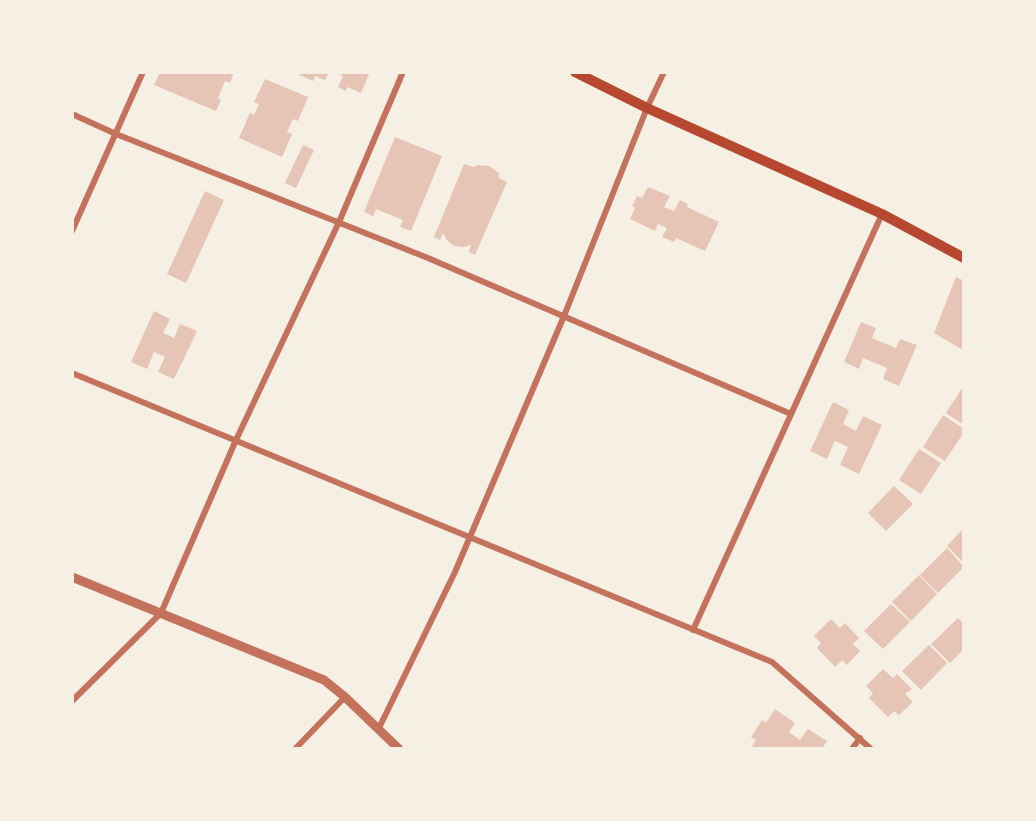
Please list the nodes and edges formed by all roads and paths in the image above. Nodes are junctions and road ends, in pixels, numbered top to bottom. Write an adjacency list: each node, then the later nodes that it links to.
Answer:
1 (143, 72): 7 (street)
2 (403, 72): 9 (street)
3 (575, 72): 5 (main road)
4 (664, 72): 5 (street)
5 (647, 108): 8 (main road); 12 (street)
6 (72, 114): 7 (street)
7 (116, 134): 9 (street); 10 (street)
8 (882, 214): 11 (main road); 14 (street)
9 (339, 222): 12 (street); 15 (street)
10 (72, 231)
11 (964, 258)
12 (564, 316): 14 (street); 16 (street)
13 (72, 374): 15 (street)
14 (792, 414): 19 (street)
15 (236, 440): 16 (street); 18 (street)
16 (470, 536): 19 (street); 22 (street)
17 (72, 577): 18 (street)
18 (161, 613): 20 (street); 21 (street)
19 (693, 630): 23 (street)
20 (345, 697): 22 (street); 24 (street)
21 (72, 701)
22 (379, 728): 25 (street)
23 (860, 738): 26 (street); 27 (street)
24 (295, 749)
25 (399, 749)
26 (852, 749)
27 (871, 749)

